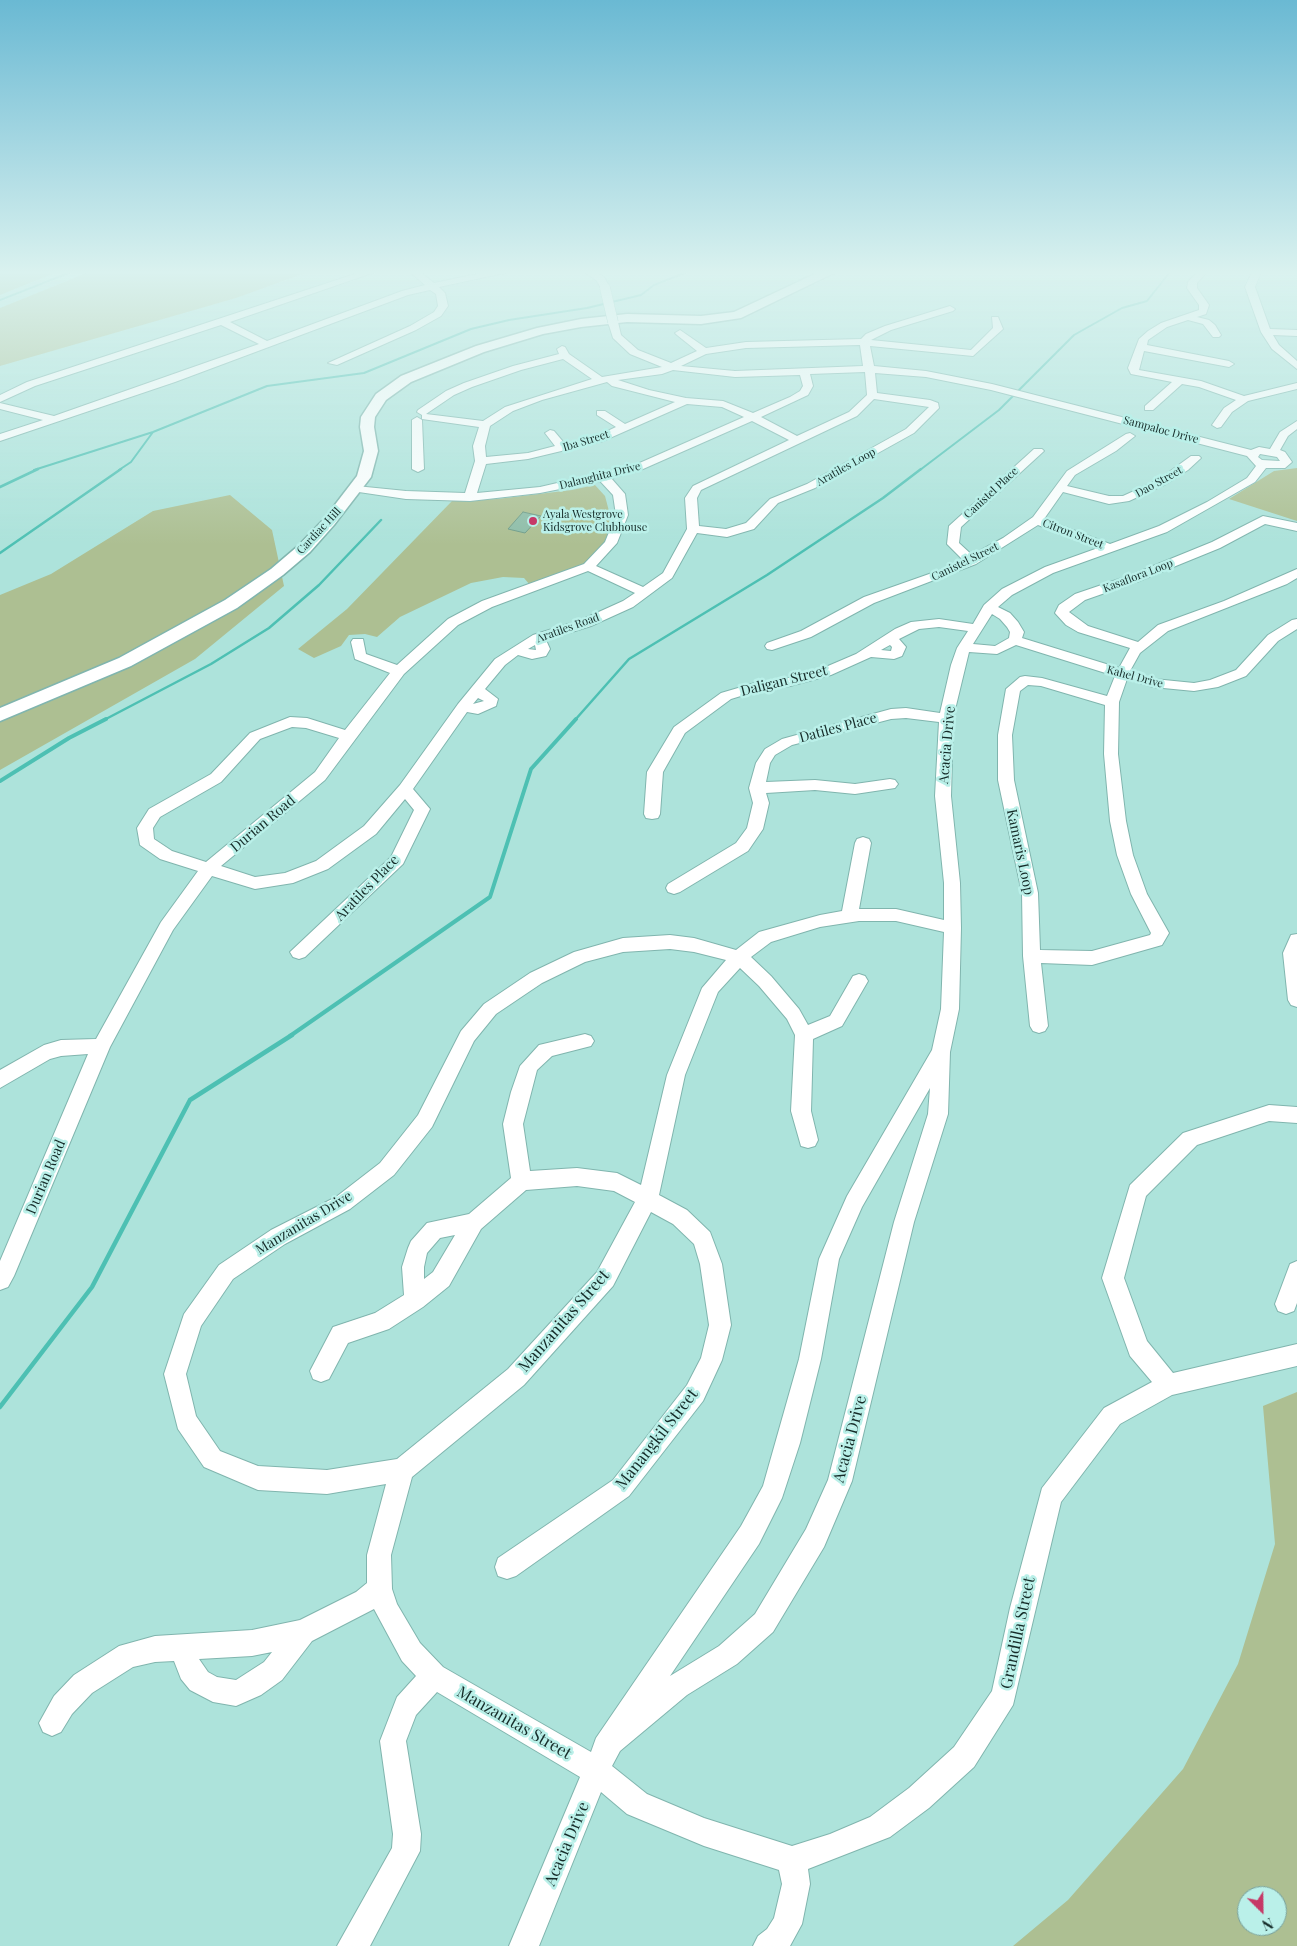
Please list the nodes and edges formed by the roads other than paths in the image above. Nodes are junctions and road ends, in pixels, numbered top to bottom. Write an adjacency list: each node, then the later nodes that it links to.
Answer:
1 (97, 363): 19 (street)
2 (216, 363): 27 (street)
3 (444, 363): 45 (main road, Cardiac Hill)
4 (533, 363): 25 (street)
5 (579, 363): 15 (street)
6 (660, 363): 12 (street, Sampaloc Drive, bridge)
7 (679, 363): 12 (street)
8 (867, 363): 13 (street)
9 (1135, 363): 16 (street)
10 (1223, 363): 11 (street)
11 (1229, 364)
12 (670, 367): 14 (street, Sampaloc Drive); 15 (street)
13 (868, 369): 14 (street, Sampaloc Drive); 18 (street); 40 (street, Sampaloc Drive)
14 (804, 370): 26 (street, Dalanghita Drive)
15 (605, 379): 21 (street); 28 (street)
16 (1180, 380): 20 (street); 23 (street)
17 (1297, 386): 20 (street)
18 (872, 396): 35 (street); 49 (street, Aratiles Loop)
19 (0, 399)
20 (1244, 399): 30 (street)
21 (686, 401): 26 (street); 31 (street, Iba Street)
22 (0, 406): 27 (street)
23 (1149, 408)
24 (601, 413): 31 (street)
25 (422, 417): 28 (street); 42 (street)
26 (754, 417): 35 (street); 43 (street, Dalanghita Drive)
27 (52, 419): 34 (street)
28 (485, 424): 41 (street)
29 (1297, 424): 38 (street)
30 (1217, 425)
31 (625, 428): 36 (street, Iba Street)
32 (550, 433): 36 (street)
33 (1130, 436): 44 (street, Canistel Street)
34 (0, 438)
35 (798, 442): 49 (street)
36 (563, 449): 41 (street, Iba Street)
37 (1038, 451): 51 (street, Canistel Place)
38 (1274, 452): 40 (street); 40 (street)
39 (1195, 458): 44 (street, Dao Street)
40 (1257, 459): 50 (street, Acacia Drive)
41 (481, 461): 46 (street)
42 (418, 469)
43 (603, 477): 46 (street, Dalanghita Drive); 52 (street, Durian Road)
44 (1060, 488): 47 (street, Canistel Street)
45 (356, 489): 46 (street, Dalanghita Drive); 68 (main road, Cardiac Hill)
46 (470, 497)
47 (1038, 520): 50 (street, Citron Street); 51 (street, Canistel Street)
48 (1297, 527): 61 (street, Kasaflora Loop)
49 (693, 529): 54 (street, Aratiles Road)
50 (1109, 548): 55 (street, Acacia Drive)
51 (972, 561): 60 (street, Canistel Street)
52 (588, 567): 54 (street); 63 (street, Durian Road)
53 (1297, 573): 61 (street)
54 (643, 592): 65 (street, Aratiles Road)
55 (989, 608): 57 (street, Acacia Drive); 58 (street)
56 (1297, 623): 64 (street, Kahel Drive)
57 (976, 628): 62 (street, Acacia Drive); 74 (street, Daligan Street)
58 (1015, 640): 62 (street); 64 (street, Kahel Drive)
59 (358, 642): 63 (street)
60 (772, 646)
61 (1140, 647): 64 (street)
62 (964, 648): 69 (street, Acacia Drive)
63 (399, 671): 70 (street, Durian Road)
64 (1122, 674): 66 (street)
65 (476, 690): 67 (street); 67 (street)
66 (1112, 702): 82 (street); 82 (street, Kamaris Loop)
67 (463, 707): 73 (street)
68 (0, 715)
69 (946, 718): 72 (street, Datiles Place); 79 (street, Acacia Drive)
70 (348, 736): 76 (street, Durian Road); 76 (street)
71 (890, 784): 72 (street)
72 (757, 788): 77 (street, Datiles Place)
73 (405, 789): 76 (street); 81 (street, Aratiles Place)
74 (652, 814)
75 (863, 843): 78 (street)
76 (209, 868): 89 (street, Durian Road)
77 (674, 888)
78 (849, 917): 79 (street, Manzanitas Street); 83 (street, Manzanitas Street)
79 (953, 928): 90 (street, Acacia Drive)
80 (1297, 940): 85 (street)
81 (299, 952)
82 (1032, 956): 86 (street, Kamaris Loop)
83 (739, 958): 87 (street); 95 (street, Manzanitas Street); 104 (street, Manzanitas Drive)
84 (859, 980): 87 (street)
85 (1297, 1000)
86 (1039, 1026)
87 (804, 1035): 93 (street)
88 (585, 1041): 94 (street)
89 (101, 1046): 91 (street); 98 (street, Durian Road)
90 (941, 1052): 111 (street, Acacia Drive); 111 (street, Acacia Drive)
91 (0, 1080)
92 (1297, 1114): 103 (street)
93 (808, 1140)
94 (522, 1180): 95 (street, Manangkil Street); 96 (street)
95 (648, 1198): 104 (street, Manzanitas Street); 105 (street, Manangkil Street)
96 (474, 1222): 99 (street); 99 (street)
97 (1297, 1271): 100 (street)
98 (0, 1280)
99 (415, 1300): 102 (street)
100 (1286, 1304)
101 (1297, 1355): 103 (street, Grandilla Street)
102 (321, 1371)
103 (1168, 1385): 113 (street, Grandilla Street)
104 (402, 1470): 106 (street, Manzanitas Street)
105 (508, 1567)
106 (379, 1589): 107 (street); 109 (street, Manzanitas Street)
107 (303, 1632): 108 (street); 108 (street)
108 (183, 1648): 110 (street)
109 (434, 1676): 112 (street, Manzanitas Street); 114 (street)
110 (52, 1723)
111 (610, 1742): 112 (street, Acacia Drive)
112 (597, 1771): 113 (street); 115 (street, Acacia Drive)
113 (792, 1860): 116 (street)
114 (352, 1946)
115 (524, 1946)
116 (768, 1946)

